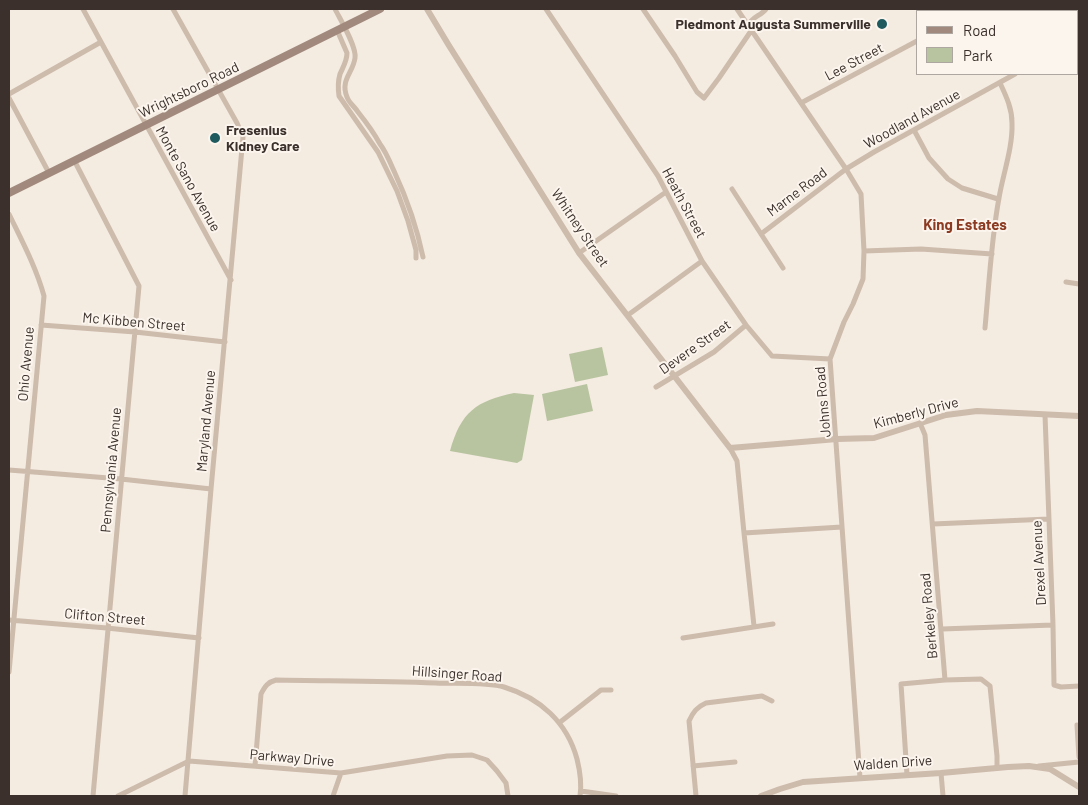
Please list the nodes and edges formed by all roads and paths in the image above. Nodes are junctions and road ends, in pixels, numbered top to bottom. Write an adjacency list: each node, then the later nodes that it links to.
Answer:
1 (83, 9): 12 (street, Monte Sano Avenue)
2 (173, 9): 16 (street, Maryland Avenue)
3 (335, 9): 10 (street)
4 (380, 9): 10 (main road, Wrightsboro Road)
5 (427, 9): 31 (street, Whitney Street)
6 (546, 9): 25 (street, Heath Street)
7 (643, 9): 11 (street)
8 (737, 9): 11 (street, Johns Road)
9 (766, 9): 11 (street)
10 (341, 28): 16 (main road, Wrightsboro Road); 33 (street); 34 (street)
11 (750, 28): 18 (street, Johns Road)
12 (101, 42): 17 (street); 19 (street, Monte Sano Avenue)
13 (916, 42): 18 (street, Lee Street)
14 (1013, 75): 15 (street, Woodland Avenue)
15 (1000, 83): 20 (street, Woodland Avenue); 27 (street)
16 (218, 89): 19 (main road, Wrightsboro Road); 37 (street, Maryland Avenue)
17 (9, 96): 23 (street)
18 (801, 103): 22 (street, Johns Road)
19 (146, 125): 21 (main road, Wrightsboro Road); 37 (street, Monte Sano Avenue)
20 (914, 130): 22 (street, Woodland Avenue); 27 (street)
21 (74, 160): 23 (main road, Wrightsboro Road); 44 (street, Pennsylvania Avenue)
22 (846, 169): 29 (street, Marne Road); 30 (street, Johns Road)
23 (50, 173): 26 (main road, Wrightsboro Road)
24 (732, 189): 29 (street)
25 (666, 192): 31 (street); 35 (street, Heath Street)
26 (9, 193)
27 (998, 199): 32 (street)
28 (9, 214): 41 (street, Ohio Avenue)
29 (761, 234): 36 (street)
30 (864, 251): 32 (street); 46 (street, Johns Road)
31 (578, 253): 40 (street, Whitney Street)
32 (992, 254): 43 (street)
33 (416, 258)
34 (423, 258)
35 (702, 261): 40 (street); 42 (street, Heath Street)
36 (783, 268)
37 (231, 280): 45 (street, Maryland Avenue)
38 (1066, 282): 39 (street)
39 (1079, 284)
40 (628, 315): 47 (street, Whitney Street)
41 (41, 325): 44 (street, Mc Kibben Street); 55 (street, Ohio Avenue)
42 (746, 326): 46 (street, Heath Street); 47 (street, Devere Street)
43 (986, 328)
44 (135, 332): 45 (street, Mc Kibben Street); 56 (street, Pennsylvania Avenue)
45 (225, 342): 57 (street, Maryland Avenue)
46 (830, 359): 52 (street, Johns Road)
47 (674, 376): 48 (street, Devere Street); 53 (street, Whitney Street)
48 (656, 387)
49 (1045, 414): 50 (street, Kimberly Drive); 51 (street, Kimberly Drive); 58 (street, Drexel Avenue)
50 (1079, 416)
51 (920, 423): 52 (street, Kimberly Drive); 59 (street, Berkeley Road)
52 (837, 439): 53 (street, Kimberly Drive); 60 (street, Johns Road)
53 (730, 448): 61 (street)
54 (9, 470): 55 (street)
55 (27, 471): 56 (street); 62 (street, Ohio Avenue)
56 (122, 479): 57 (street); 66 (street, Pennsylvania Avenue)
57 (211, 489): 68 (street, Maryland Avenue)
58 (1049, 519): 59 (street); 64 (street, Drexel Avenue)
59 (933, 524): 67 (street, Berkeley Road)
60 (842, 527): 61 (street); 88 (street, Johns Road)
61 (744, 533): 65 (street)
62 (11, 620): 66 (street, Clifton Street); 70 (street, Ohio Avenue)
63 (773, 624): 65 (street)
64 (1054, 625): 67 (street); 72 (street, Drexel Avenue)
65 (754, 626): 69 (street)
66 (107, 628): 68 (street, Clifton Street); 91 (street, Pennsylvania Avenue)
67 (942, 629): 71 (street, Berkeley Road)
68 (199, 638): 78 (street, Maryland Avenue)
69 (683, 638)
70 (9, 672)
71 (945, 680): 84 (street); 87 (street)
72 (1079, 686)
73 (611, 690): 75 (street)
74 (772, 701): 82 (street)
75 (560, 722): 81 (street, Hillsinger Road); 90 (street, Hillsinger Road)
76 (1077, 725): 77 (street)
77 (1079, 757)
78 (188, 761): 81 (street, Parkway Drive); 92 (street); 93 (street, Maryland Avenue)
79 (735, 762): 82 (street)
80 (1079, 762): 83 (street, Walden Drive)
81 (255, 766): 85 (street, Parkway Drive)
82 (694, 766): 97 (street)
83 (1029, 766): 84 (street, Walden Drive); 89 (street, Walden Drive)
84 (997, 768): 86 (street, Walden Drive)
85 (341, 773): 94 (street); 95 (street, Parkway Drive)
86 (941, 773): 87 (street, Walden Drive); 99 (street)
87 (907, 775): 88 (street, Walden Drive)
88 (860, 778): 98 (street, Walden Drive)
89 (1079, 788)
90 (580, 794): 96 (street)
91 (93, 796)
92 (118, 796)
93 (185, 796)
94 (333, 796)
95 (508, 796)
96 (616, 796)
97 (696, 796)
98 (761, 796)
99 (943, 796)

